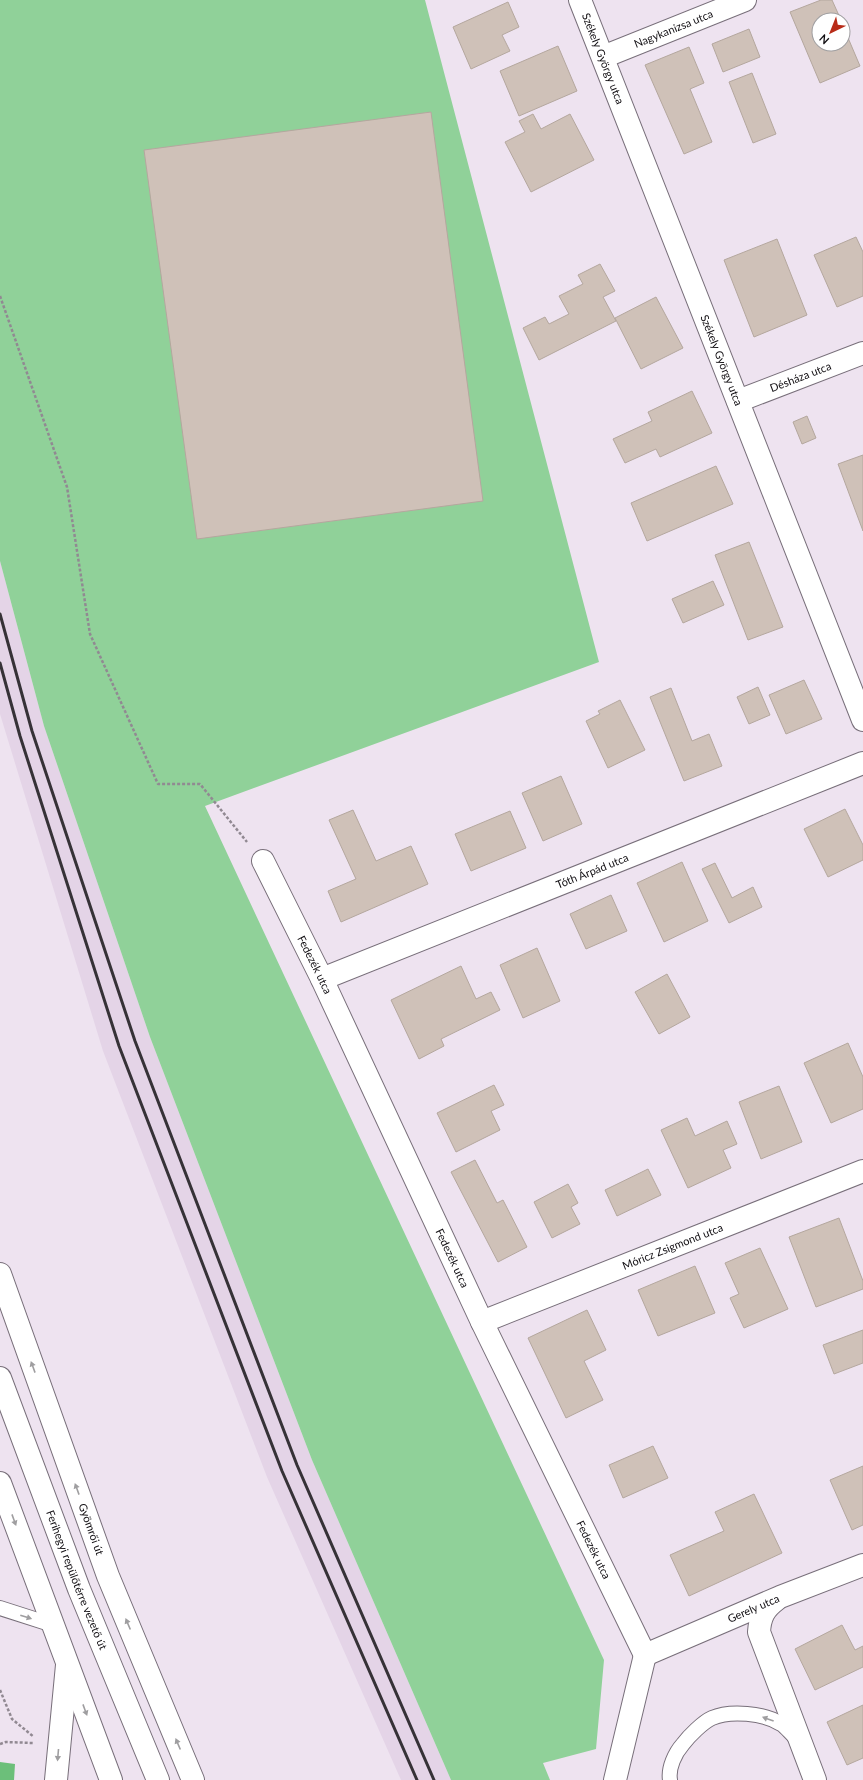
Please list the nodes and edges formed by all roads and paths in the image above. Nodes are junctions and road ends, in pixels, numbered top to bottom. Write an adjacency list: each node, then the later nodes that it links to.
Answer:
1 (580, 0): 3 (street, Székely György utca)
2 (745, 0): 3 (street, Nagykanizsa utca)
3 (603, 57): 6 (street, Székely György utca)
4 (0, 296): 9 (path)
5 (863, 353): 6 (street, Désháza utca)
6 (738, 401): 7 (street, Székely György utca)
7 (863, 720)
8 (863, 763): 10 (street, Tóth Árpád utca)
9 (263, 861): 10 (street, Fedezék utca)
10 (322, 979): 13 (street, Fedezék utca)
11 (863, 1171): 13 (street, Móricz Zsigmond utca)
12 (0, 1274): 30 (street, Gyömrői út, one-way to 12)
13 (482, 1322): 20 (street, Fedezék utca)
14 (0, 1378): 29 (street, Ferihegyi repülőtérre vezető út)
15 (0, 1483): 19 (street, one-way to 19)
16 (863, 1564): 17 (street, Gerely utca)
17 (780, 1597): 20 (street, Gerely utca); 24 (street)
18 (0, 1608): 19 (lane, one-way to 19)
19 (53, 1625): 21 (street)
20 (644, 1654): 31 (street)
21 (67, 1660): 27 (street, one-way to 27); 28 (street, one-way to 28)
22 (0, 1690): 23 (path)
23 (36, 1739)
24 (800, 1741): 32 (lane, one-way to 32); 33 (street)
25 (34, 1743): 26 (path)
26 (0, 1744)
27 (56, 1780)
28 (111, 1780)
29 (158, 1780)
30 (193, 1780)
31 (615, 1780)
32 (670, 1780)
33 (815, 1780)

